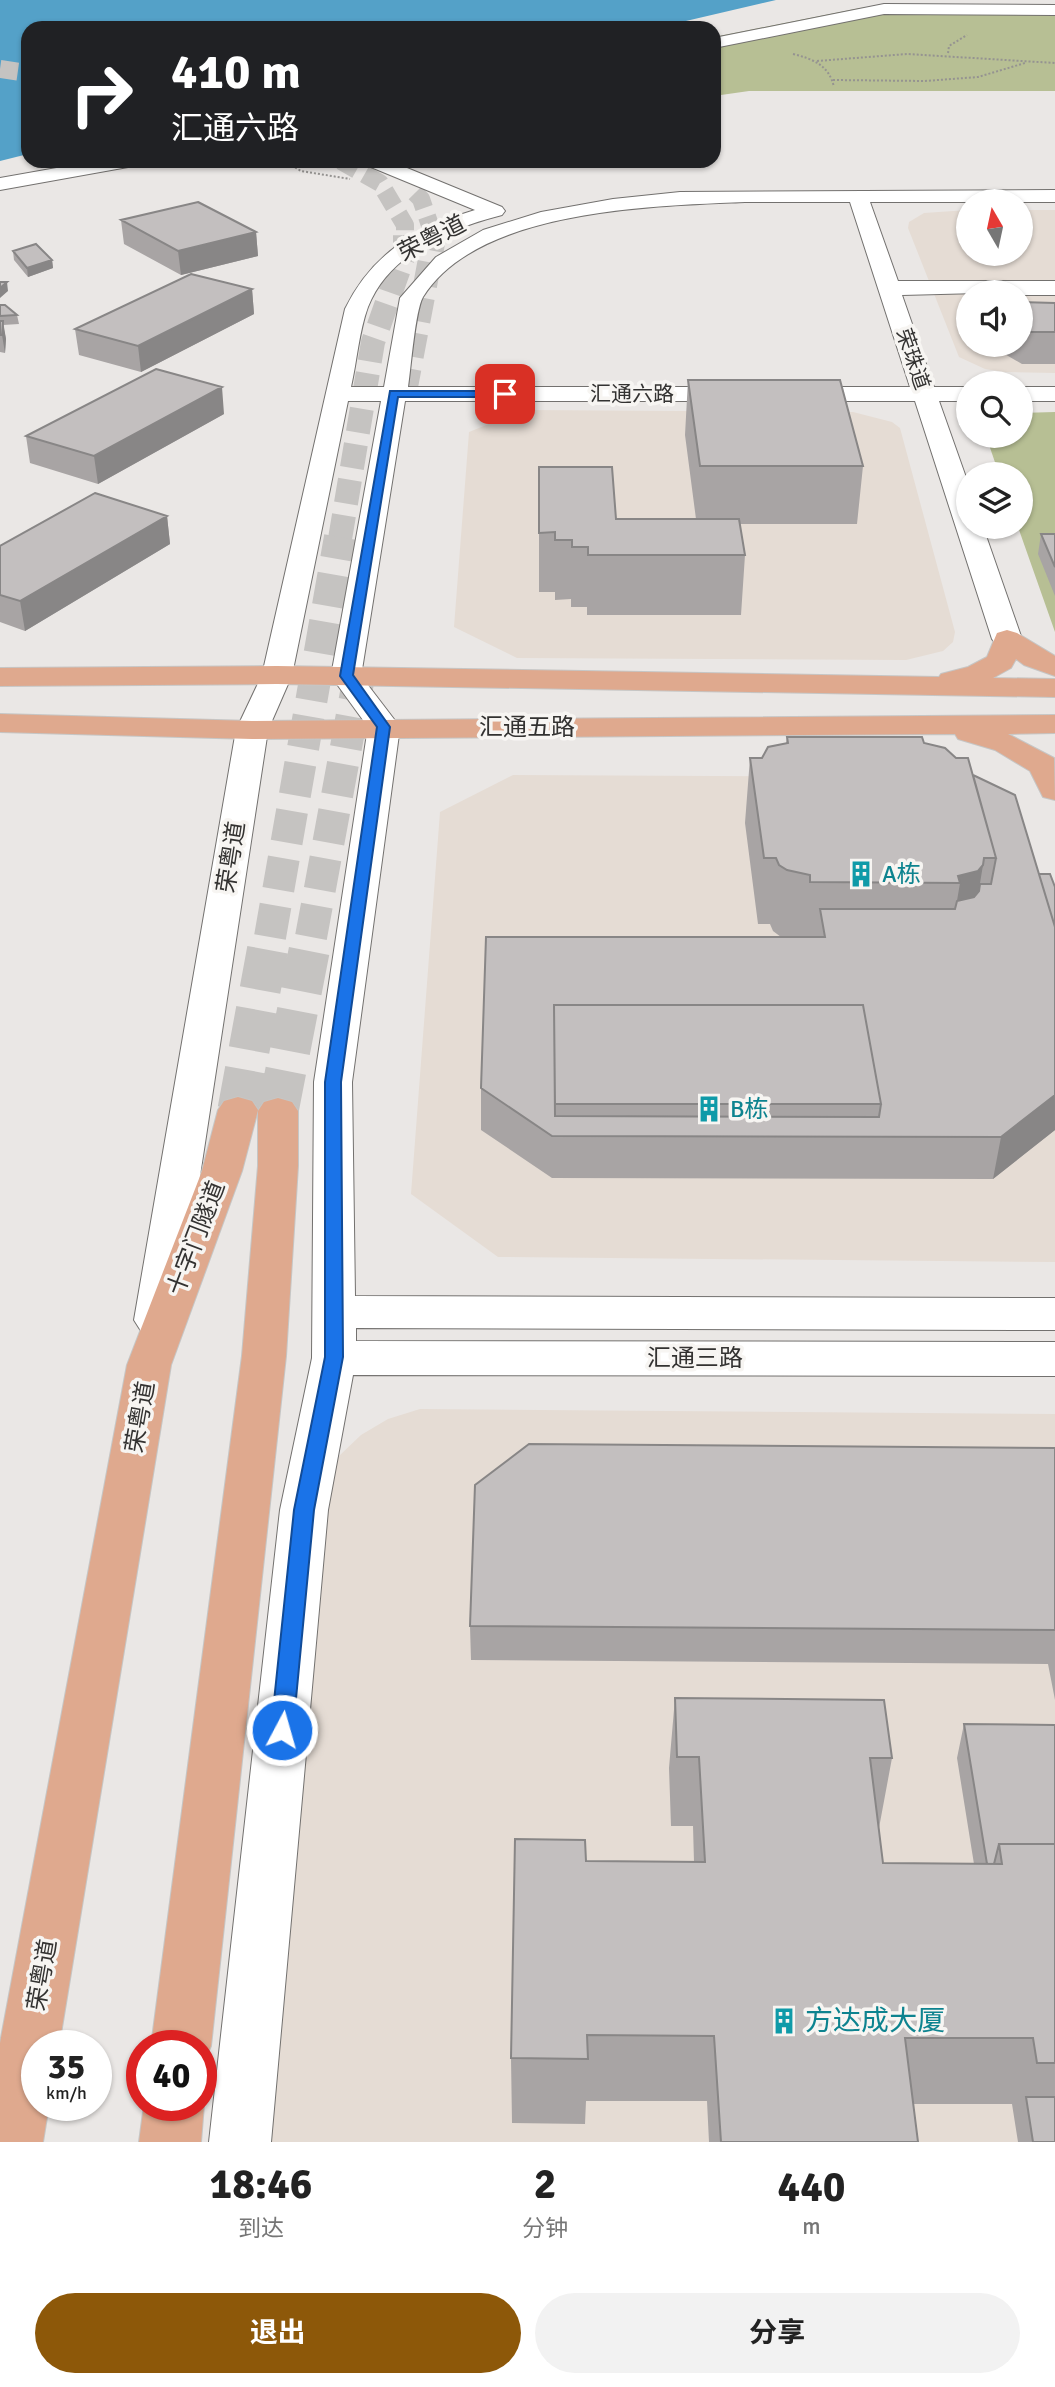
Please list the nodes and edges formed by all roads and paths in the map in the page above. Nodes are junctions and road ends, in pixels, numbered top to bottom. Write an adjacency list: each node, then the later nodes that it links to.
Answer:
1 (1055, 10): 2 (street)
2 (721, 42)
3 (782, 52): 4 (path)
4 (817, 61): 5 (path); 7 (path)
5 (1029, 61): 6 (path); 7 (path)
6 (1055, 63)
7 (833, 80): 8 (path)
8 (835, 87)
9 (89, 168): 12 (street)
10 (390, 168): 15 (street)
11 (1055, 181): 15 (street, 荣粤道)
12 (0, 184)
13 (858, 196): 14 (street, 荣粤道); 18 (street, 荣珠道); 23 (street, 荣粤道)
14 (1055, 196)
15 (495, 211): 22 (street, 荣粤道)
16 (956, 267): 17 (street)
17 (962, 280)
18 (889, 288): 19 (street); 24 (street, 荣珠道)
19 (956, 288)
20 (1033, 288): 21 (street)
21 (1055, 288)
22 (338, 394): 23 (street, 汇通六路); 32 (street, 荣粤道)
23 (394, 394): 24 (street, 汇通六路); 33 (street, 荣粤道)
24 (925, 394): 25 (street, 汇通六路); 28 (street, 荣珠道)
25 (956, 394)
26 (1033, 394): 27 (street)
27 (1055, 394)
28 (956, 486)
29 (974, 539): 30 (street, 荣珠道)
30 (1007, 639): 31 (main road); 35 (main road)
31 (1055, 667)
32 (277, 675): 33 (main road, 汇通五路); 34 (main road, 汇通五路); 41 (street, 荣粤道)
33 (346, 676): 35 (main road, 汇通五路); 40 (street)
34 (0, 677)
35 (920, 685): 36 (main road, 汇通五路)
36 (1055, 688)
37 (0, 723): 41 (main road, 汇通五路)
38 (933, 724): 39 (main road, 汇通五路); 40 (main road, 汇通五路); 42 (main road)
39 (1055, 724)
40 (384, 727): 41 (main road, 汇通五路); 44 (street)
41 (251, 730): 46 (street, 荣粤道)
42 (1055, 790)
43 (1055, 1314): 44 (street, 汇通三路)
44 (335, 1335): 45 (street, 汇通三路); 51 (street)
45 (1055, 1359)
46 (149, 1365): 47 (main road, 十字门隧道); 49 (main road, 荣粤道)
47 (183, 2030)
48 (172, 2121): 50 (main road)
49 (12, 2142)
50 (170, 2142)
51 (240, 2142)

